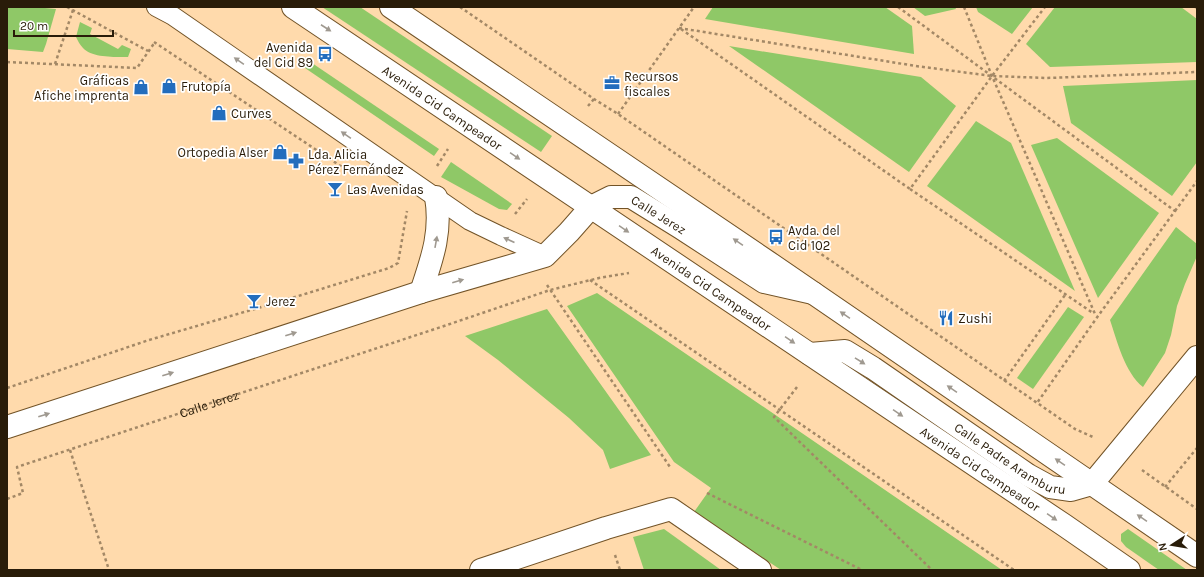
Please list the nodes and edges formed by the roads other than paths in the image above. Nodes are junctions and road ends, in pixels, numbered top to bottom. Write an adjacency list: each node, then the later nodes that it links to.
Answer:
1 (156, 7): 4 (lane, one-way to 1)
2 (293, 7): 5 (main road, Avenida Cid Campeador, one-way to 5)
3 (390, 7): 8 (main road, one-way to 3)
4 (436, 197): 6 (lane, one-way to 4); 7 (main road, one-way to 4)
5 (591, 207): 6 (main road, Calle Jerez); 8 (main road, Calle Jerez); 9 (main road, Avenida Cid Campeador, one-way to 9)
6 (545, 256): 7 (main road, Calle Jerez, one-way to 6)
7 (421, 292): 11 (main road, Calle Jerez, one-way to 7)
8 (813, 293): 12 (main road, one-way to 8)
9 (810, 354): 12 (main road, Calle Padre Aramburu, one-way to 12); 16 (main road, Avenida Cid Campeador, one-way to 16)
10 (1197, 357): 12 (main road)
11 (7, 427)
12 (1092, 484): 13 (main road, one-way to 12)
13 (1197, 556)
14 (481, 570): 15 (main road)
15 (760, 570)
16 (1129, 570)

